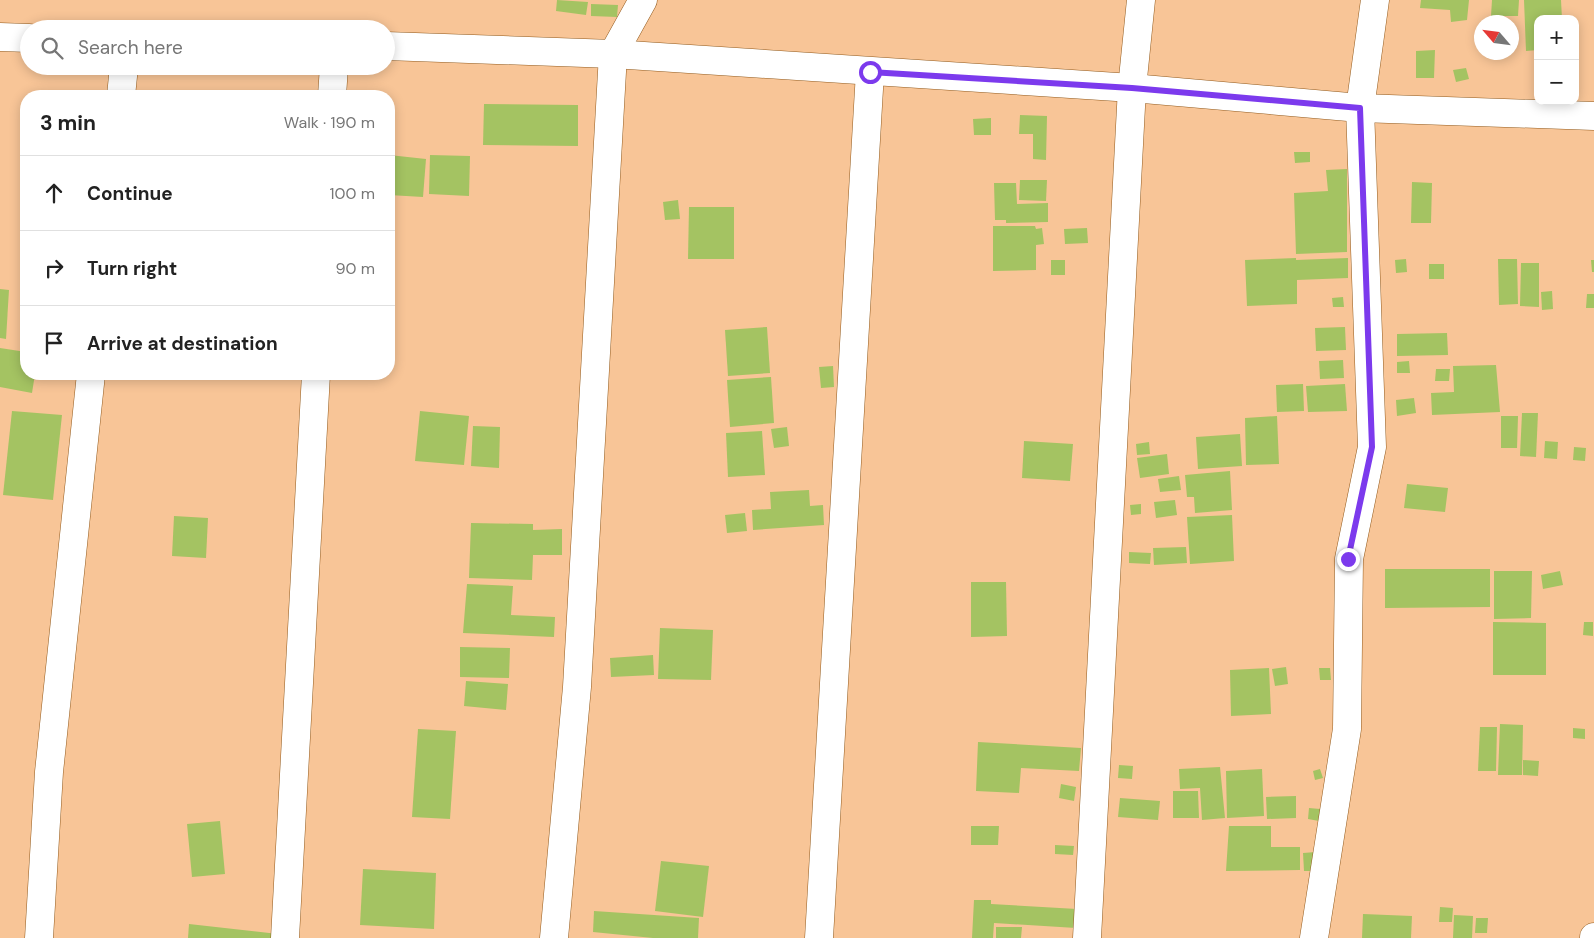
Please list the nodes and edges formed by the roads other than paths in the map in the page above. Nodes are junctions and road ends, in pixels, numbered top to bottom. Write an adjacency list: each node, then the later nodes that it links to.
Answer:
1 (643, 0): 7 (street)
2 (1141, 0): 11 (street)
3 (1375, 0): 14 (street)
4 (0, 37): 5 (street)
5 (20, 38)
6 (395, 46): 7 (street)
7 (613, 54): 8 (street); 20 (street)
8 (870, 72): 11 (street); 21 (street)
9 (123, 75): 12 (street)
10 (333, 75): 13 (street)
11 (1132, 88): 14 (street); 22 (street)
12 (122, 90)
13 (332, 90)
14 (1360, 108): 15 (street); 23 (street)
15 (1594, 116)
16 (90, 380): 18 (street)
17 (316, 380): 19 (street)
18 (38, 938)
19 (285, 938)
20 (554, 938)
21 (819, 938)
22 (1087, 938)
23 (1314, 938)

